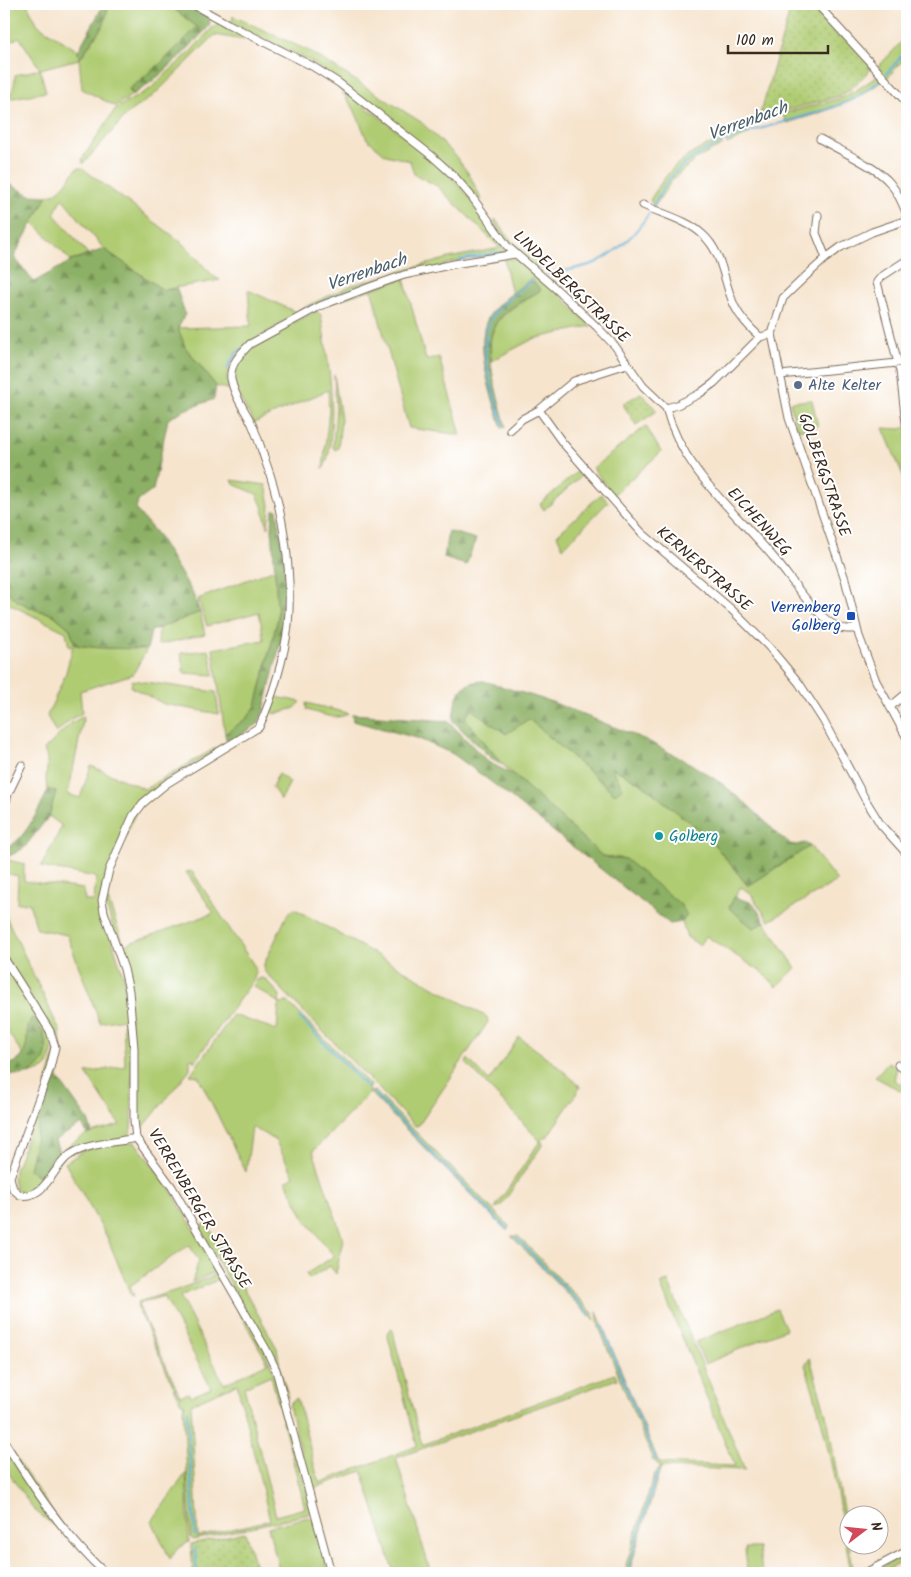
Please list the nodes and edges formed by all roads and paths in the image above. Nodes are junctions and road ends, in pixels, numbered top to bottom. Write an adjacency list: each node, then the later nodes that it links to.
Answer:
1 (192, 4): 9 (street, LINDELBERGSTRASSE)
2 (817, 4): 3 (street)
3 (907, 103)
4 (820, 139): 7 (street)
5 (643, 205): 13 (street)
6 (818, 215): 10 (street)
7 (907, 215)
8 (907, 220): 10 (street, GOLBERGSTRASSE)
9 (515, 254): 16 (street, LINDELBERGSTRASSE); 32 (street, VERRENBERGER STRASSE)
10 (826, 258): 12 (street, GOLBERGSTRASSE)
11 (907, 260): 14 (street)
12 (772, 334): 13 (street); 17 (street, GOLBERGSTRASSE)
13 (760, 337): 18 (street)
14 (898, 362): 15 (street); 17 (street); 20 (street)
15 (907, 362)
16 (628, 364): 18 (street, LINDELBERGSTRASSE); 19 (street)
17 (780, 375): 22 (street, GOLBERGSTRASSE)
18 (666, 408): 22 (street, EICHENWEG)
19 (539, 410): 21 (street); 28 (street, KERNERSTRASSE)
20 (906, 424)
21 (510, 430)
22 (857, 630): 24 (street, GOLBERGSTRASSE)
23 (907, 693): 24 (street)
24 (890, 707): 25 (street, GOLBERGSTRASSE)
25 (907, 738)
26 (22, 765): 27 (street)
27 (4, 809)
28 (907, 854)
29 (4, 958): 32 (street)
30 (898, 1065): 31 (street)
31 (907, 1071)
32 (136, 1138): 36 (street, VERRENBERGER STRASSE)
33 (4, 1441): 35 (street)
34 (907, 1551): 37 (street)
35 (105, 1573)
36 (331, 1573)
37 (865, 1573)

